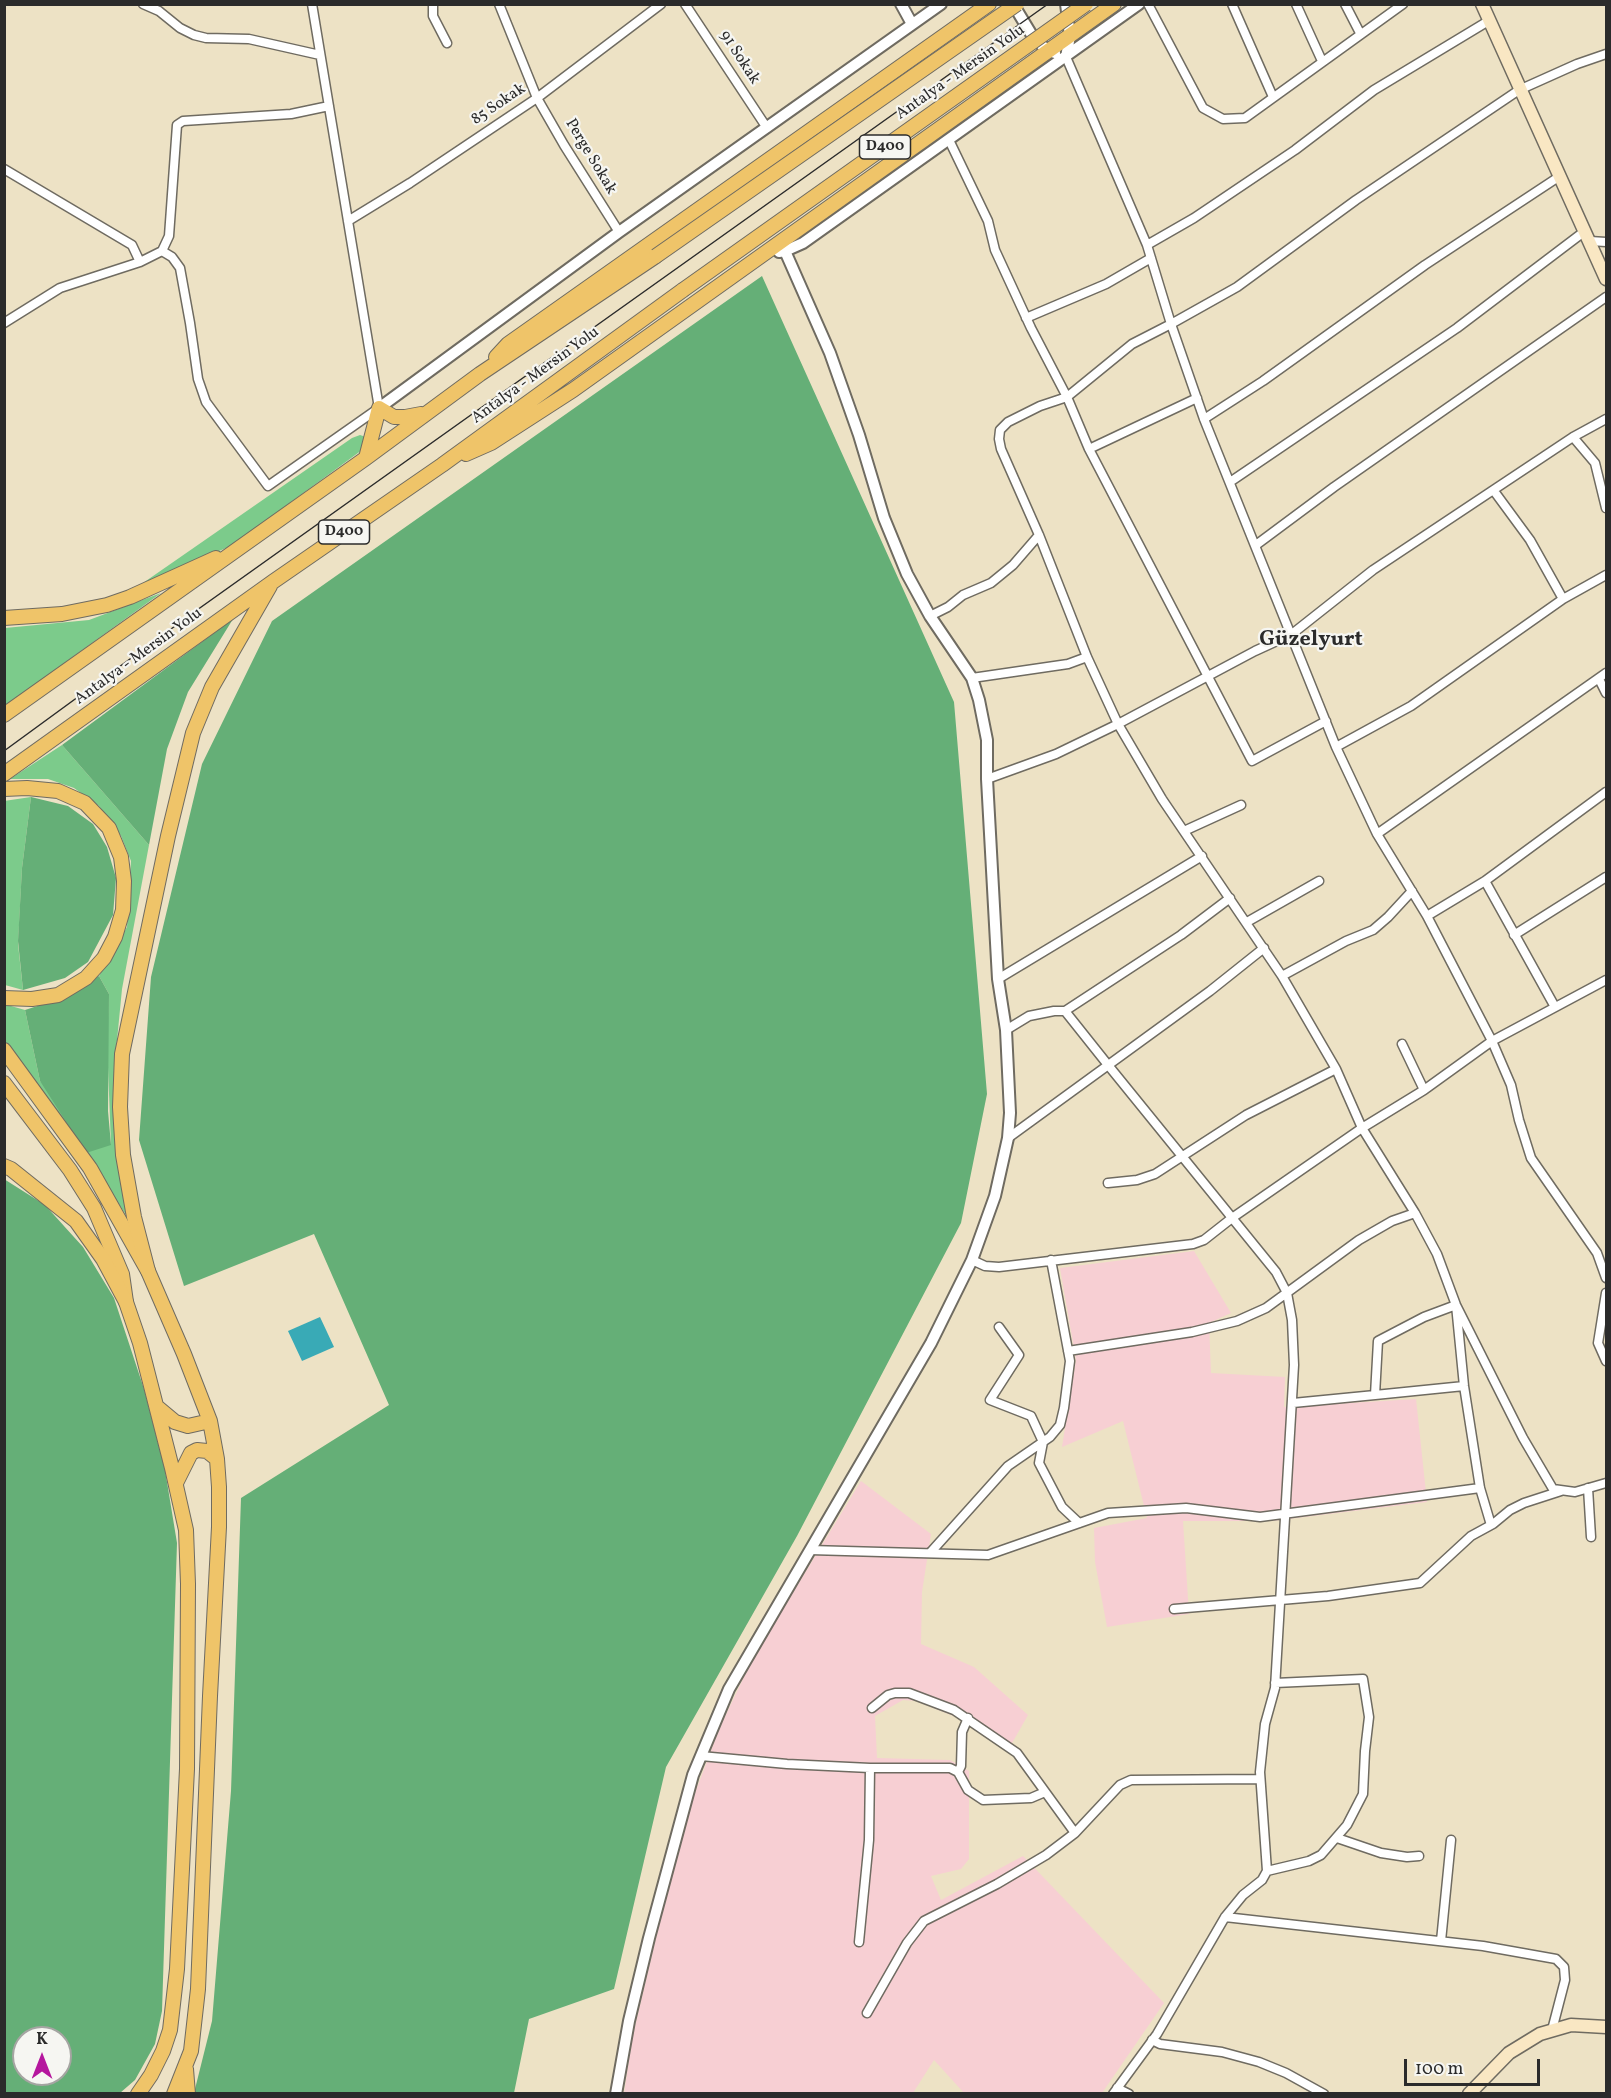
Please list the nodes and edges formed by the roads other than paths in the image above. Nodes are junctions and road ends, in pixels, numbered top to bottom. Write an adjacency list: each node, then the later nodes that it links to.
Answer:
1 (143, 4): 28 (street)
2 (312, 4): 28 (street)
3 (433, 4): 25 (street)
4 (499, 4): 33 (street, Perge Sokak)
5 (661, 4): 33 (street, 85 Sokak)
6 (685, 4): 35 (street, 91 Sokak)
7 (901, 4): 22 (street)
8 (941, 4): 22 (street)
9 (989, 4): 54 (main road)
10 (1015, 4): 26 (street); 54 (main road, Antalya - Mersin Yolu / D400, bridge)
11 (1066, 4): 24 (street)
12 (1086, 4): 64 (main road, Antalya - Mersin Yolu / D400, bridge)
13 (1114, 4): 24 (main road)
14 (1139, 4): 29 (street)
15 (1148, 4): 32 (street)
16 (1232, 4): 32 (street)
17 (1296, 4): 30 (street)
18 (1345, 4): 23 (street)
19 (1402, 4): 23 (street)
20 (1482, 4): 21 (main road)
21 (1490, 21): 31 (main road); 43 (street)
22 (912, 24): 35 (street)
23 (1360, 33): 30 (street)
24 (1070, 36): 26 (main road); 29 (street)
25 (447, 43)
26 (1048, 51): 29 (street); 46 (main road)
27 (1606, 54): 31 (street)
28 (320, 55): 34 (street)
29 (1066, 57): 36 (street); 43 (street)
30 (1322, 62): 32 (street)
31 (1520, 90): 38 (main road); 53 (street)
32 (1273, 97)
33 (537, 98): 39 (street, 85 Sokak); 40 (street, Perge Sokak)
34 (329, 106): 39 (street); 44 (street)
35 (767, 128): 40 (street)
36 (948, 140): 45 (street); 51 (street)
37 (4, 169): 48 (street)
38 (1560, 176): 41 (main road); 59 (street)
39 (348, 221): 57 (street)
40 (618, 232): 57 (street)
41 (1587, 236): 42 (street); 49 (main road); 65 (street)
42 (1606, 242)
43 (1147, 245): 47 (street)
44 (162, 251): 48 (street); 57 (street)
45 (785, 251): 46 (street); 74 (street)
46 (764, 254): 64 (main road)
47 (1151, 258): 51 (street); 53 (street)
48 (140, 262): 52 (street)
49 (1606, 279)
50 (1606, 297): 70 (street)
51 (1026, 318): 55 (street)
52 (4, 323)
53 (1171, 324): 55 (street); 56 (street)
54 (480, 374): 58 (main road, Antalya - Mersin Yolu / D400)
55 (1067, 397): 62 (street); 68 (street)
56 (1197, 398): 59 (street); 62 (street)
57 (379, 408): 58 (main road); 63 (main road)
58 (428, 412): 63 (main road, Antalya - Mersin Yolu / D400)
59 (1204, 419): 65 (street)
60 (1606, 419): 61 (street)
61 (1573, 437): 66 (street); 67 (street)
62 (1089, 449): 78 (street)
63 (366, 458): 69 (main road, Antalya - Mersin Yolu / D400)
64 (442, 465): 72 (main road, Antalya - Mersin Yolu / D400)
65 (1230, 482): 70 (street)
66 (1494, 491): 73 (street); 76 (street)
67 (1606, 508)
68 (1039, 535): 74 (street); 77 (street)
69 (248, 543): 75 (main road); 82 (main road, Antalya - Mersin Yolu / D400)
70 (1256, 545): 76 (street)
71 (1606, 575): 73 (street)
72 (274, 581): 86 (main road, Antalya - Mersin Yolu / D400); 126 (main road)
73 (1563, 599): 85 (street)
74 (930, 616): 80 (street)
75 (4, 618)
76 (1292, 634): 78 (street); 83 (street)
77 (1087, 657): 80 (street); 84 (street)
78 (1207, 675): 83 (street); 84 (street)
79 (1603, 676): 81 (street); 92 (street)
80 (972, 678): 87 (street)
81 (1606, 693)
82 (4, 715)
83 (1326, 721): 85 (street)
84 (1118, 724): 87 (street); 91 (street)
85 (1336, 747): 92 (street)
86 (4, 774)
87 (987, 779): 104 (street)
88 (4, 789): 106 (main road)
89 (1606, 792): 96 (street)
90 (1241, 805): 91 (street)
91 (1184, 831): 93 (street)
92 (1377, 834): 97 (street)
93 (1202, 856): 98 (street); 104 (street)
94 (1606, 877): 101 (street)
95 (1319, 881): 100 (street)
96 (1485, 881): 99 (street); 101 (street)
97 (1412, 891): 99 (street); 103 (street)
98 (1230, 898): 100 (street); 108 (street)
99 (1427, 916): 110 (street)
100 (1247, 922): 102 (street)
101 (1514, 935): 107 (street)
102 (1264, 948): 103 (street); 113 (street)
103 (1282, 976): 114 (street)
104 (998, 980): 109 (street)
105 (1606, 980): 107 (street)
106 (4, 998)
107 (1555, 1007): 110 (street)
108 (1065, 1011): 109 (street); 113 (street)
109 (1006, 1030): 118 (street)
110 (1492, 1041): 116 (street); 127 (street)
111 (1402, 1044): 116 (street)
112 (4, 1050): 126 (main road)
113 (1107, 1065): 118 (street); 119 (street)
114 (1336, 1069): 117 (street); 119 (street)
115 (4, 1083): 130 (main road)
116 (1424, 1090): 117 (street)
117 (1362, 1128): 122 (street); 123 (street)
118 (1008, 1138): 124 (street)
119 (1183, 1158): 121 (street); 123 (street)
120 (4, 1166): 130 (main road)
121 (1108, 1183)
122 (1415, 1213): 128 (street); 131 (street)
123 (1232, 1218): 125 (street); 128 (street)
124 (972, 1260): 125 (street); 151 (street)
125 (1051, 1260): 133 (street)
126 (148, 1271): 139 (main road)
127 (1606, 1278)
128 (1287, 1293): 133 (street); 137 (street)
129 (1606, 1293): 134 (street)
130 (126, 1302): 138 (main road)
131 (1456, 1305): 135 (street); 136 (street); 146 (street)
132 (999, 1327): 140 (street)
133 (1068, 1351): 140 (street)
134 (1606, 1361)
135 (1464, 1386): 136 (street); 144 (street)
136 (1375, 1395): 137 (street)
137 (1293, 1404): 147 (street)
138 (157, 1407): 139 (main road); 142 (main road)
139 (210, 1421): 141 (main road)
140 (1043, 1442): 148 (street); 152 (street)
141 (217, 1459): 142 (main road); 175 (main road)
142 (176, 1483): 177 (main road)
143 (1606, 1483): 145 (street)
144 (1480, 1488): 147 (street); 149 (street)
145 (1588, 1488): 146 (street); 150 (street)
146 (1561, 1491): 149 (street)
147 (1286, 1514): 148 (street); 153 (street)
148 (1079, 1523): 152 (street)
149 (1491, 1525): 153 (street)
150 (1591, 1537)
151 (810, 1550): 152 (street); 158 (street)
152 (930, 1553)
153 (1281, 1600): 154 (street); 155 (street)
154 (1174, 1609)
155 (1275, 1683): 161 (street); 164 (street)
156 (872, 1708): 157 (street)
157 (968, 1718): 160 (street); 162 (street)
158 (701, 1756): 159 (street); 180 (street)
159 (870, 1768): 160 (street); 170 (street)
160 (958, 1772): 162 (street)
161 (1260, 1779): 163 (street); 167 (street)
162 (1045, 1792): 163 (street)
163 (1075, 1833): 171 (street)
164 (1337, 1838): 166 (street); 167 (street)
165 (1451, 1840): 169 (street)
166 (1419, 1856)
167 (1267, 1871): 168 (street)
168 (1225, 1917): 169 (street); 174 (street)
169 (1441, 1941): 173 (street)
170 (859, 1942)
171 (867, 2013)
172 (1606, 2027): 173 (main road)
173 (1552, 2030): 183 (main road)
174 (1152, 2040): 176 (street); 182 (street)
175 (186, 2064): 178 (main road); 179 (main road)
176 (1115, 2091): 181 (street)
177 (138, 2094)
178 (174, 2094)
179 (188, 2094)
180 (616, 2094)
181 (1129, 2094)
182 (1324, 2094)
183 (1469, 2094)

